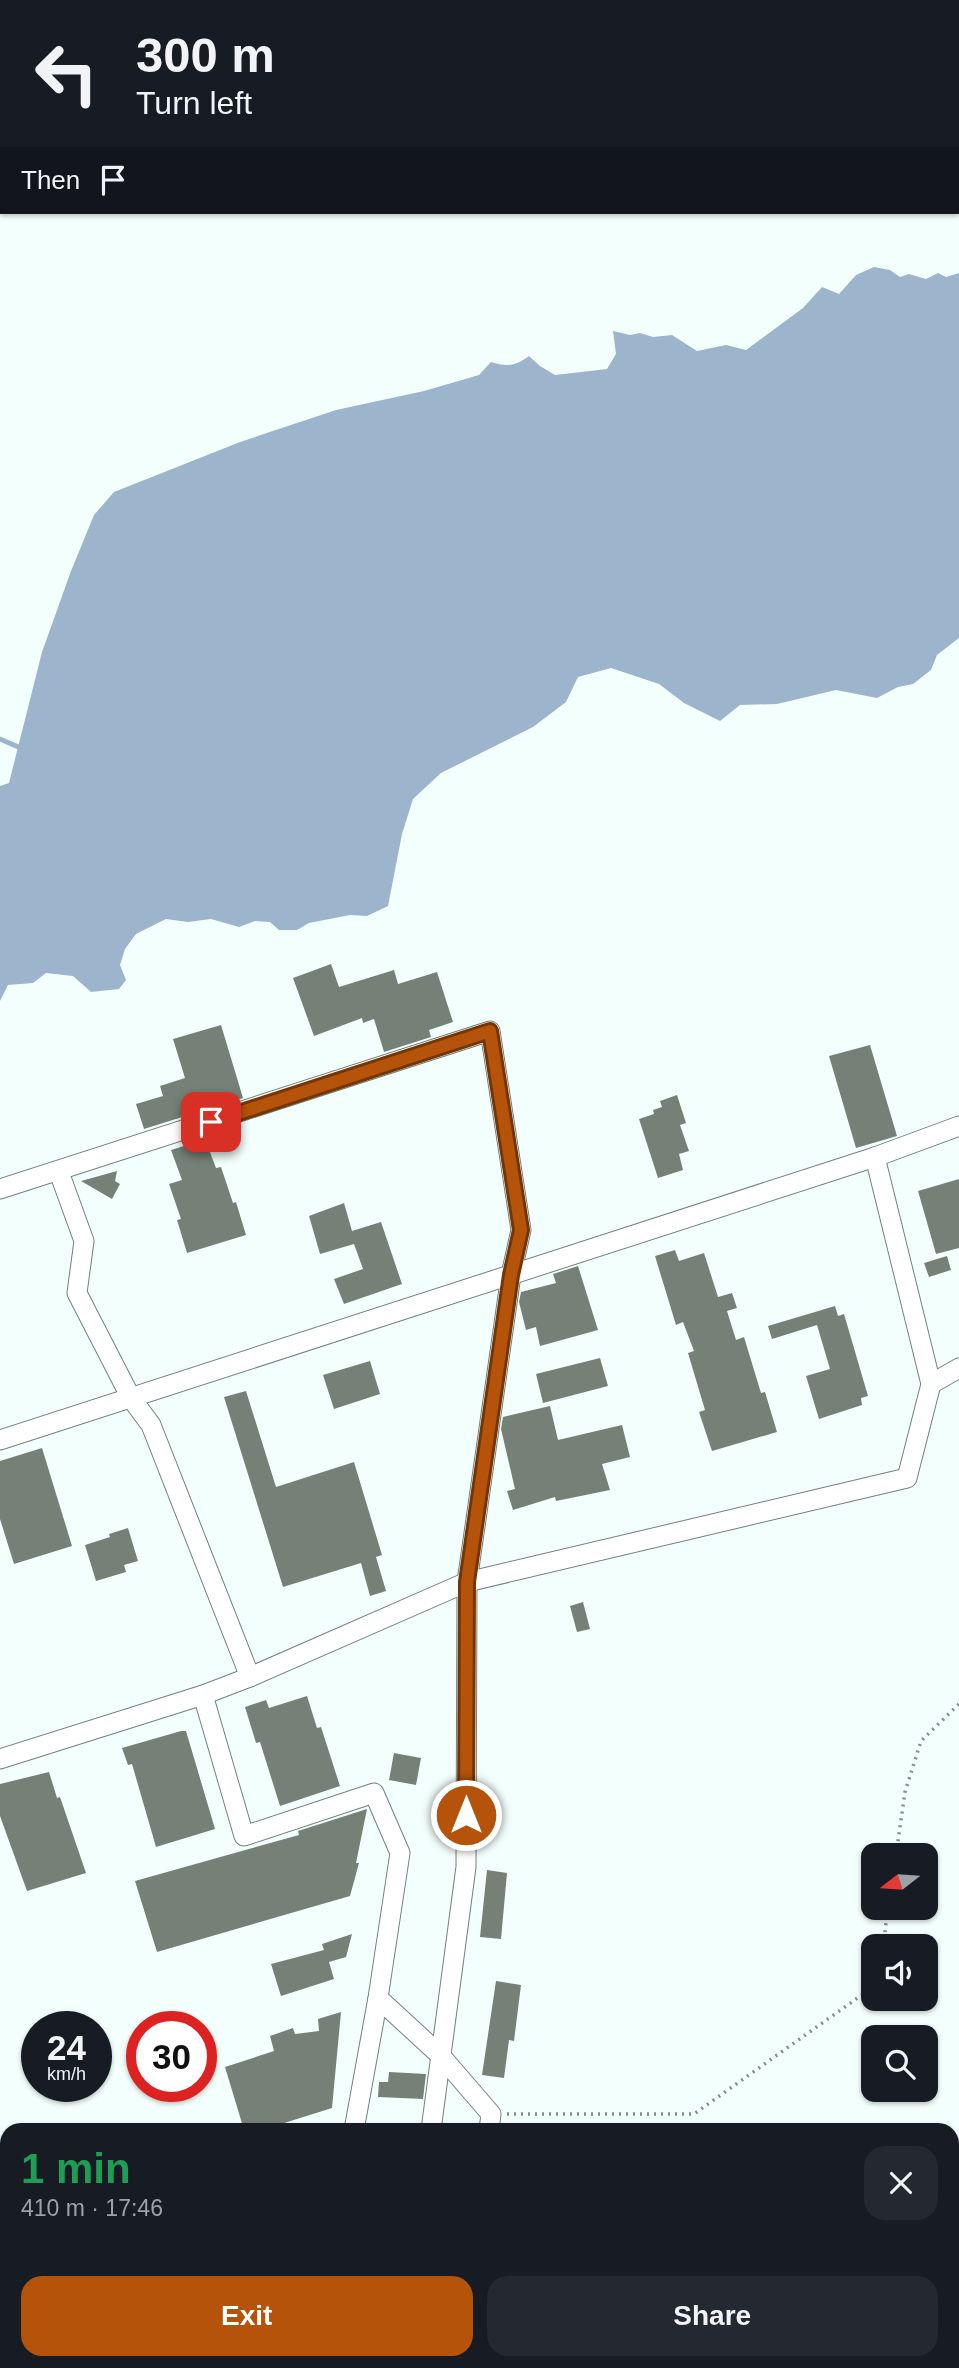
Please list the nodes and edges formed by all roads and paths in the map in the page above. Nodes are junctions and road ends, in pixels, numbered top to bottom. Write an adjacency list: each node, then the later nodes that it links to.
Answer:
1 (959, 1126): 2 (street)
2 (875, 1157): 5 (street); 7 (street)
3 (59, 1172): 4 (street); 5 (street); 8 (street)
4 (0, 1189)
5 (511, 1275): 8 (street); 10 (street)
6 (959, 1368): 7 (street)
7 (931, 1384): 10 (street)
8 (131, 1398): 9 (street); 11 (street)
9 (0, 1440)
10 (467, 1582): 11 (street); 18 (street)
11 (250, 1677): 12 (street)
12 (203, 1695): 14 (street); 17 (street)
13 (959, 1704): 15 (path)
14 (0, 1759)
15 (898, 1843)
16 (861, 1996): 19 (path)
17 (378, 1998): 18 (street); 20 (street)
18 (441, 2056): 19 (street); 21 (street)
19 (490, 2122)
20 (355, 2123)
21 (432, 2123)

